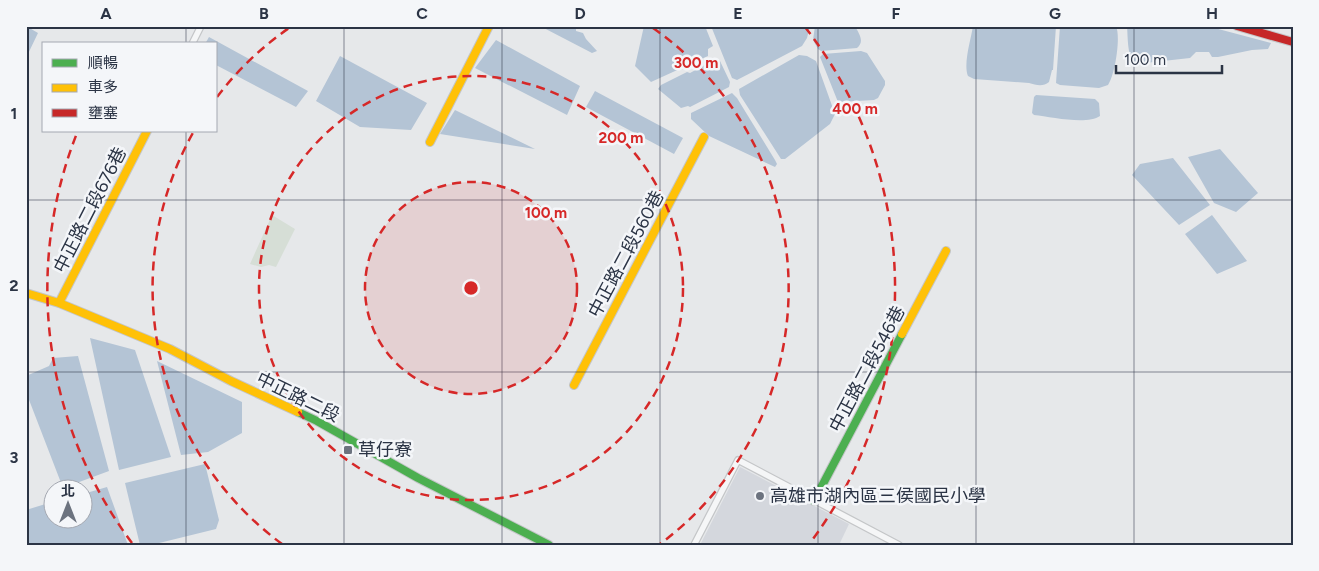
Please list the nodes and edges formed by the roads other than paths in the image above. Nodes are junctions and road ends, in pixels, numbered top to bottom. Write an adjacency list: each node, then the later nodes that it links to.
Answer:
1 (201, 26): 4 (street)
2 (490, 26): 8 (street)
3 (1237, 26): 5 (street)
4 (193, 42)
5 (1293, 42)
6 (146, 132): 11 (street, 中正路二段676巷)
7 (704, 137): 12 (street, 中正路二段560巷)
8 (430, 142)
9 (946, 251): 13 (street, 中正路二段546巷)
10 (26, 293): 11 (street, 中正路二段)
11 (59, 303): 14 (street, 中正路二段)
12 (574, 385)
13 (814, 501): 15 (street); 16 (street)
14 (549, 545)
15 (694, 545)
16 (900, 545)

